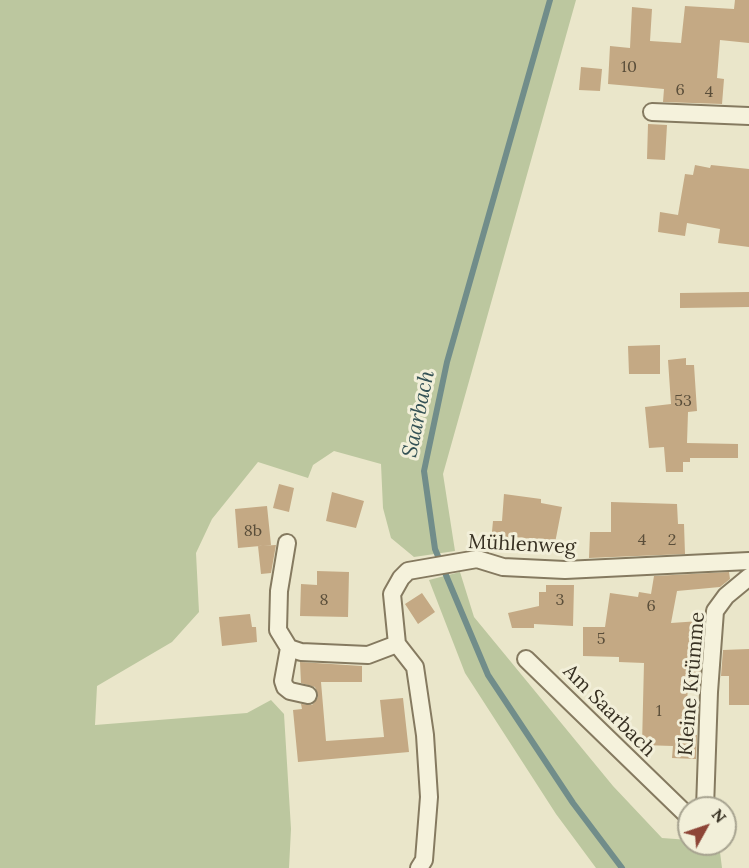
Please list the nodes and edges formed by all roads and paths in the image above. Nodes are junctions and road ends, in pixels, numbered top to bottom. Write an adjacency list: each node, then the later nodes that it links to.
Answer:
1 (652, 112): 2 (street)
2 (749, 116)
3 (287, 543): 7 (street)
4 (749, 561): 6 (street, Mühlenweg)
5 (749, 578): 10 (street, Kleine Krümme)
6 (397, 644): 7 (street); 12 (street)
7 (289, 648): 9 (street)
8 (526, 659): 11 (street, Am Saarbach)
9 (309, 695)
10 (705, 796)
11 (677, 805)
12 (419, 868)

